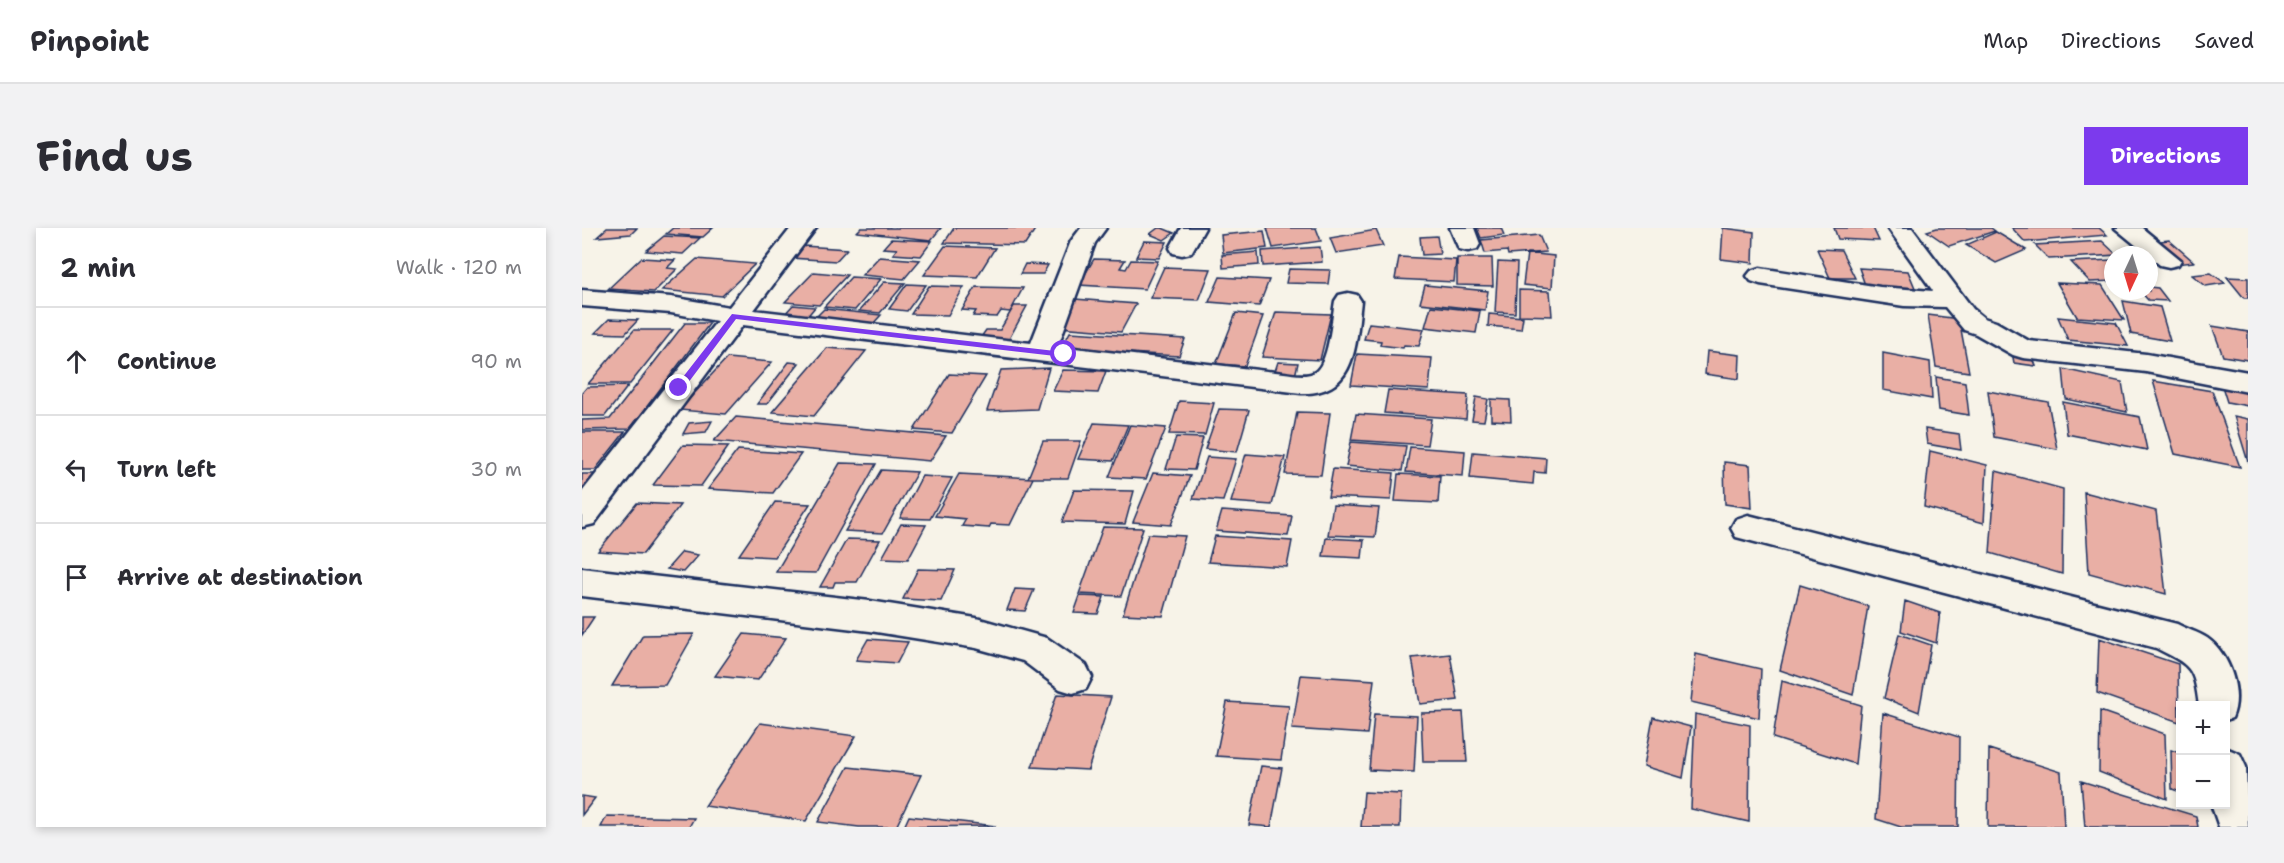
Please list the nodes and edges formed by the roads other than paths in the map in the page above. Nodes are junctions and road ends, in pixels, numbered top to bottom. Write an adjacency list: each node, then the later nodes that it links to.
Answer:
1 (804, 228): 10 (street)
2 (1094, 228): 11 (street)
3 (1900, 228): 8 (street)
4 (2127, 228): 5 (street)
5 (2169, 260)
6 (1760, 276): 8 (street)
7 (582, 297): 10 (street)
8 (1952, 299): 12 (street)
9 (1348, 301): 11 (street)
10 (734, 316): 11 (street); 13 (street)
11 (1042, 352)
12 (2248, 382)
13 (582, 515)
14 (1748, 528): 17 (street)
15 (582, 582): 16 (street)
16 (1072, 677)
17 (2217, 701)
18 (2230, 799): 19 (street)
19 (2240, 827)

